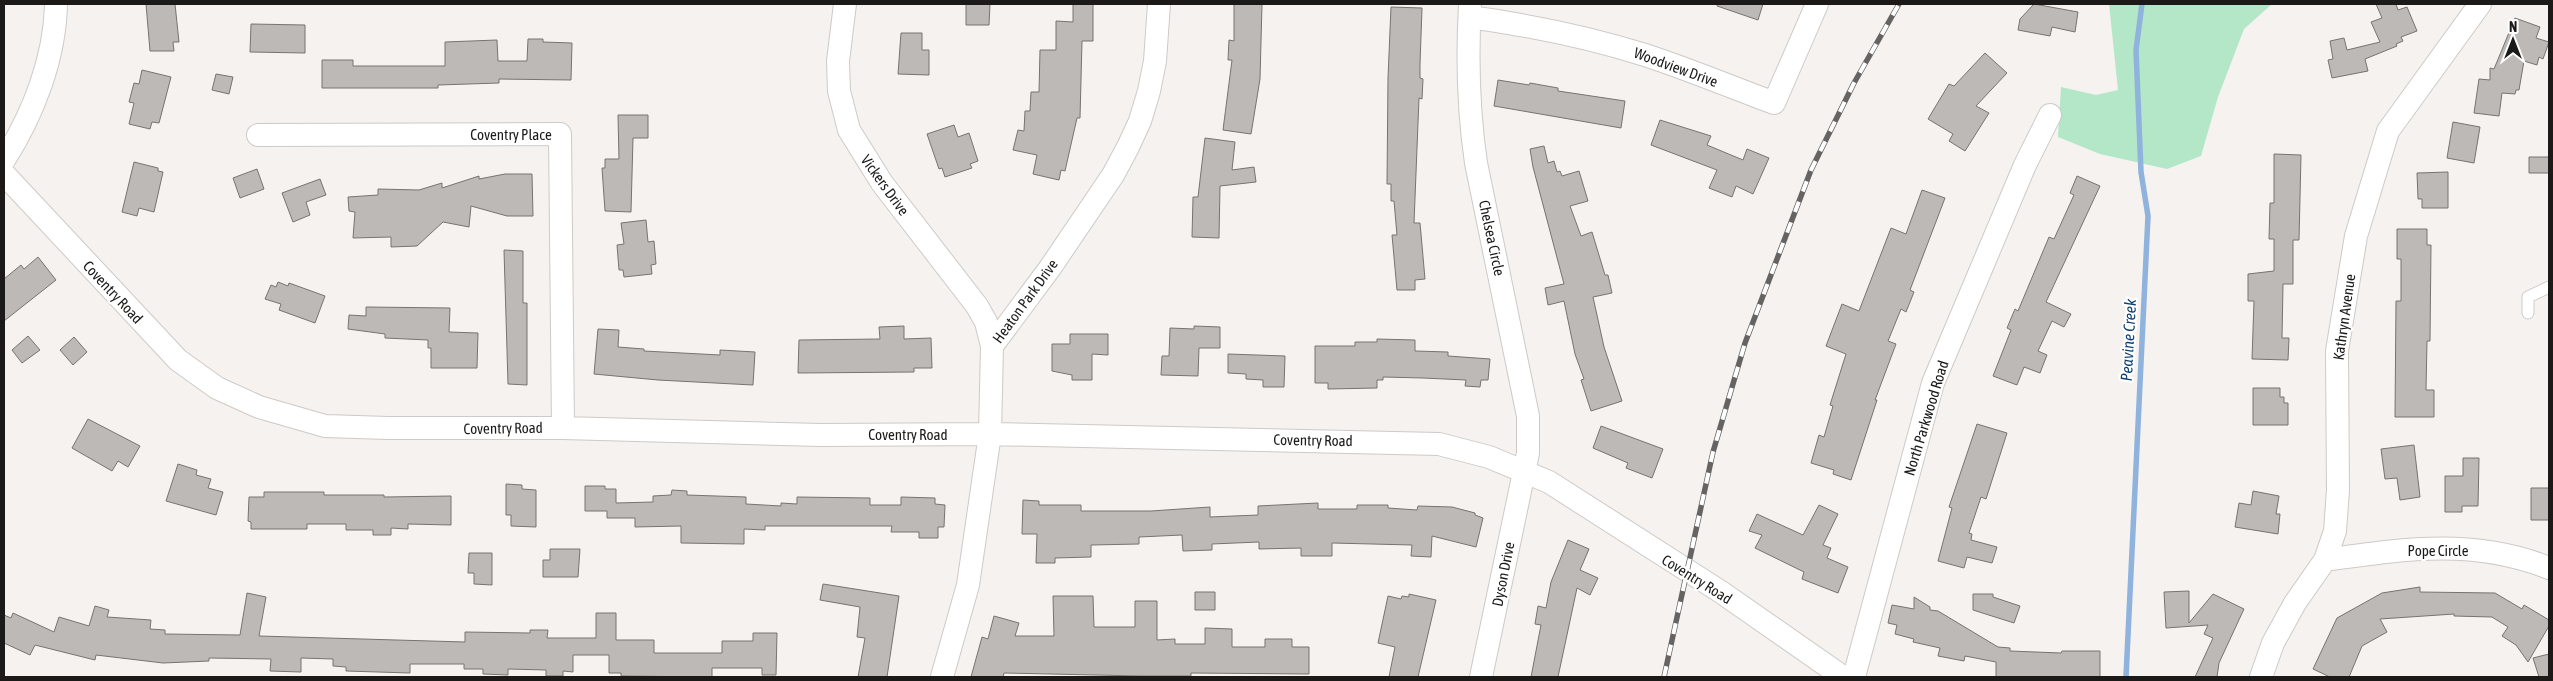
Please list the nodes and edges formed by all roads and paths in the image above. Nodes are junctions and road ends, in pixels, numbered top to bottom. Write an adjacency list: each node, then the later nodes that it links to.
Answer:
1 (56, 4): 9 (street)
2 (845, 4): 13 (street, Vickers Drive)
3 (1159, 4): 13 (street, Heaton Park Drive)
4 (1817, 4): 6 (street, Woodview Drive)
5 (2480, 4): 17 (street, Kathryn Avenue)
6 (1470, 10): 16 (street, Chelsea Circle)
7 (2050, 115): 22 (street, North Parkwood Road)
8 (258, 135): 14 (street, Coventry Place)
9 (4, 160)
10 (4, 174): 14 (street, Coventry Road)
11 (2549, 287): 12 (lane)
12 (2528, 313)
13 (992, 346): 15 (street, Heaton Park Drive)
14 (562, 428): 15 (street, Coventry Road)
15 (990, 434): 16 (street, Coventry Road); 19 (street, Heaton Park Drive)
16 (1523, 471): 20 (street, Dyson Drive); 21 (street, Coventry Road)
17 (2325, 560): 18 (street, Pope Circle); 23 (street, Kathryn Avenue)
18 (2549, 568)
19 (942, 677)
20 (1481, 677)
21 (1843, 677)
22 (1854, 677)
23 (2262, 677)

